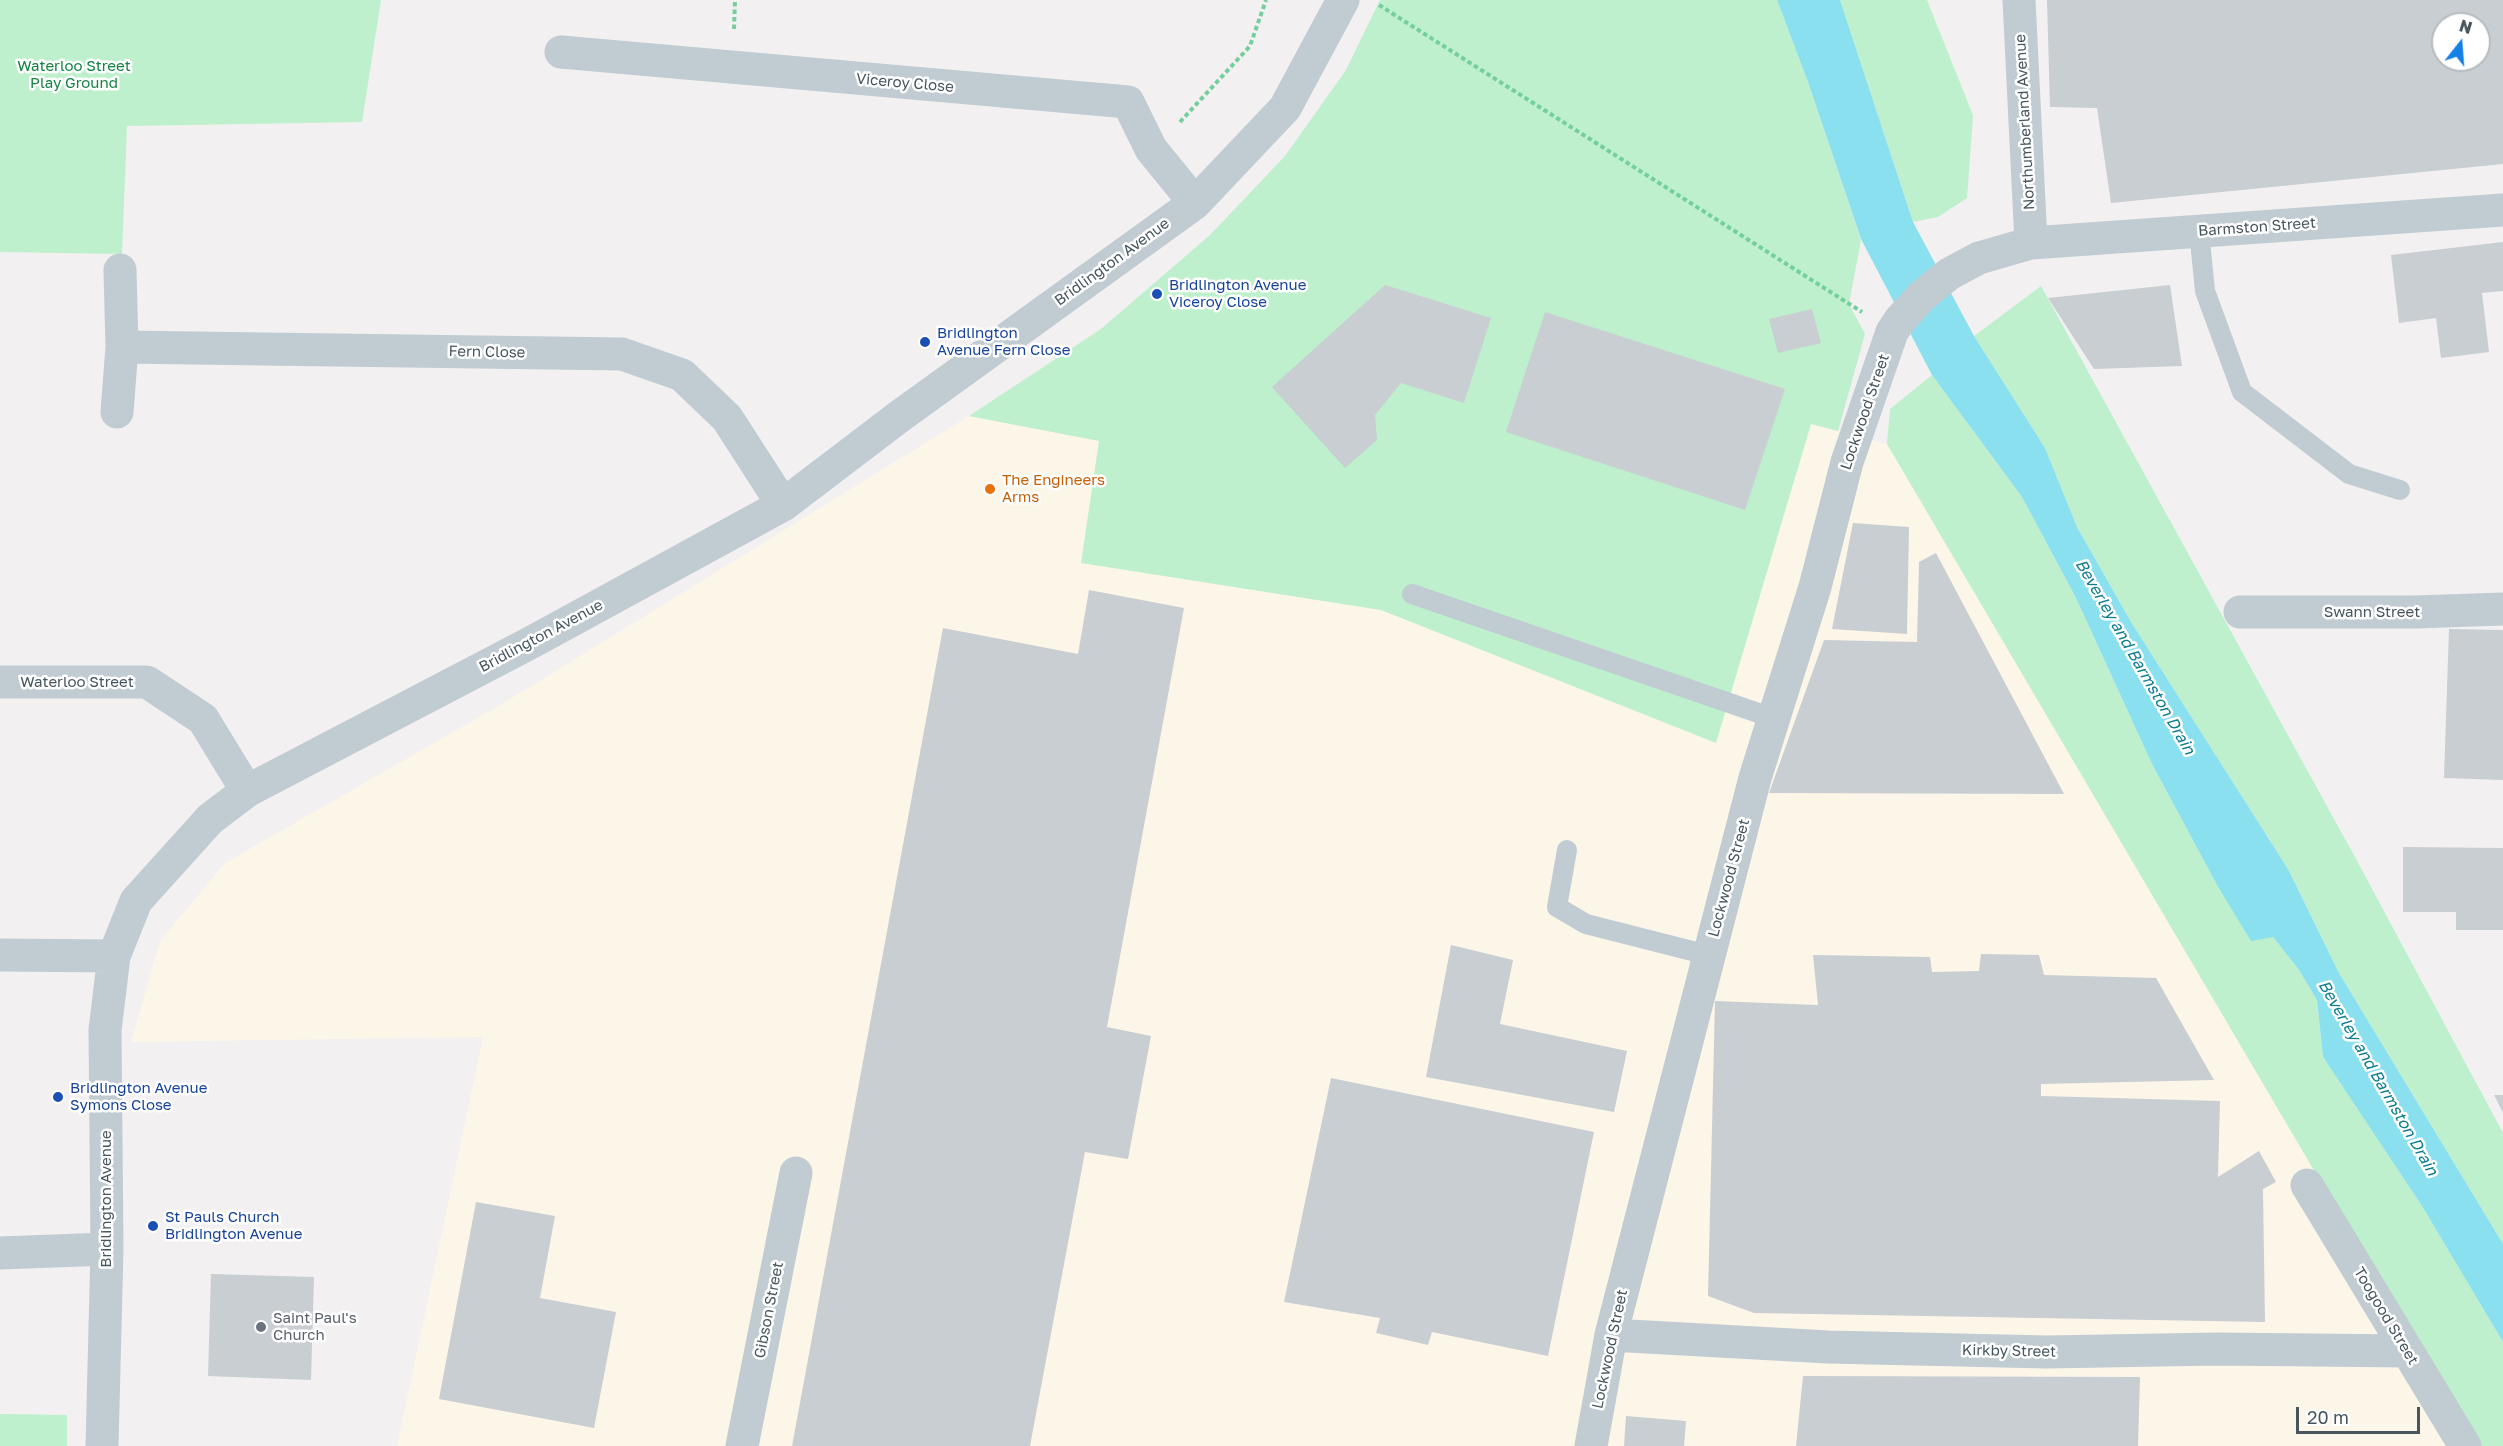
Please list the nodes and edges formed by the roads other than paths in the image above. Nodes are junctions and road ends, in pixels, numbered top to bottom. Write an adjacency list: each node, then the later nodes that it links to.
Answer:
1 (1342, 0): 4 (street, Bridlington Avenue)
2 (2019, 0): 7 (street, Northumberland Avenue)
3 (561, 52): 4 (street, Viceroy Close)
4 (1195, 203): 13 (street, Bridlington Avenue)
5 (2503, 210): 6 (street, Barmston Street)
6 (2199, 231): 7 (street, Barmston Street); 12 (lane)
7 (2021, 246): 9 (street, Barmston Street)
8 (120, 270): 10 (street)
9 (1896, 326): 18 (street, Lockwood Street)
10 (122, 347): 11 (street); 13 (street, Fern Close)
11 (117, 412)
12 (2400, 490)
13 (783, 505): 19 (street, Bridlington Avenue)
14 (1412, 594): 18 (lane)
15 (2503, 609): 16 (street, Swann Street)
16 (2240, 612)
17 (0, 682): 19 (street, Waterloo Street)
18 (1773, 718): 22 (street, Lockwood Street)
19 (247, 791): 23 (street, Bridlington Avenue)
20 (1567, 850): 22 (lane)
21 (0, 955): 23 (street)
22 (1708, 955): 28 (street, Lockwood Street)
23 (114, 956): 26 (street, Bridlington Avenue)
24 (796, 1173): 31 (street, Gibson Street)
25 (2307, 1185): 29 (street, Toogood Street)
26 (107, 1249): 27 (street); 30 (street, Bridlington Avenue)
27 (0, 1253)
28 (1611, 1335): 29 (street, Kirkby Street); 32 (street, Lockwood Street)
29 (2407, 1351): 33 (street, Toogood Street)
30 (102, 1446)
31 (742, 1446)
32 (1591, 1446)
33 (2465, 1446)

